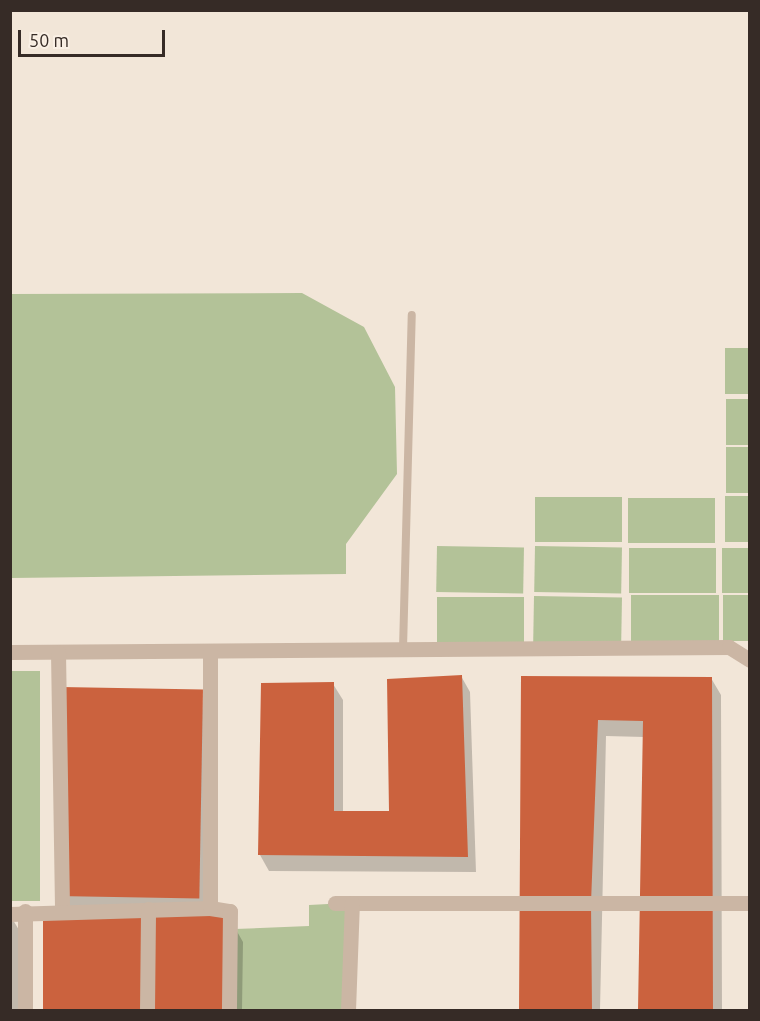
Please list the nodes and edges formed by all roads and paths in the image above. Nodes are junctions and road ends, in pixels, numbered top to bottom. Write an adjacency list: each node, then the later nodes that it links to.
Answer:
1 (412, 315): 2 (lane)
2 (403, 650): 3 (street); 6 (street)
3 (210, 651): 5 (street); 10 (street)
4 (10, 652): 5 (street)
5 (58, 652): 12 (street)
6 (750, 660)
7 (335, 903): 8 (street)
8 (352, 903): 9 (street); 17 (street)
9 (750, 903)
10 (210, 908): 11 (street); 16 (street)
11 (148, 909): 12 (street); 15 (street)
12 (62, 910): 13 (street)
13 (18, 912): 14 (street)
14 (25, 1011)
15 (147, 1011)
16 (229, 1011)
17 (348, 1011)

